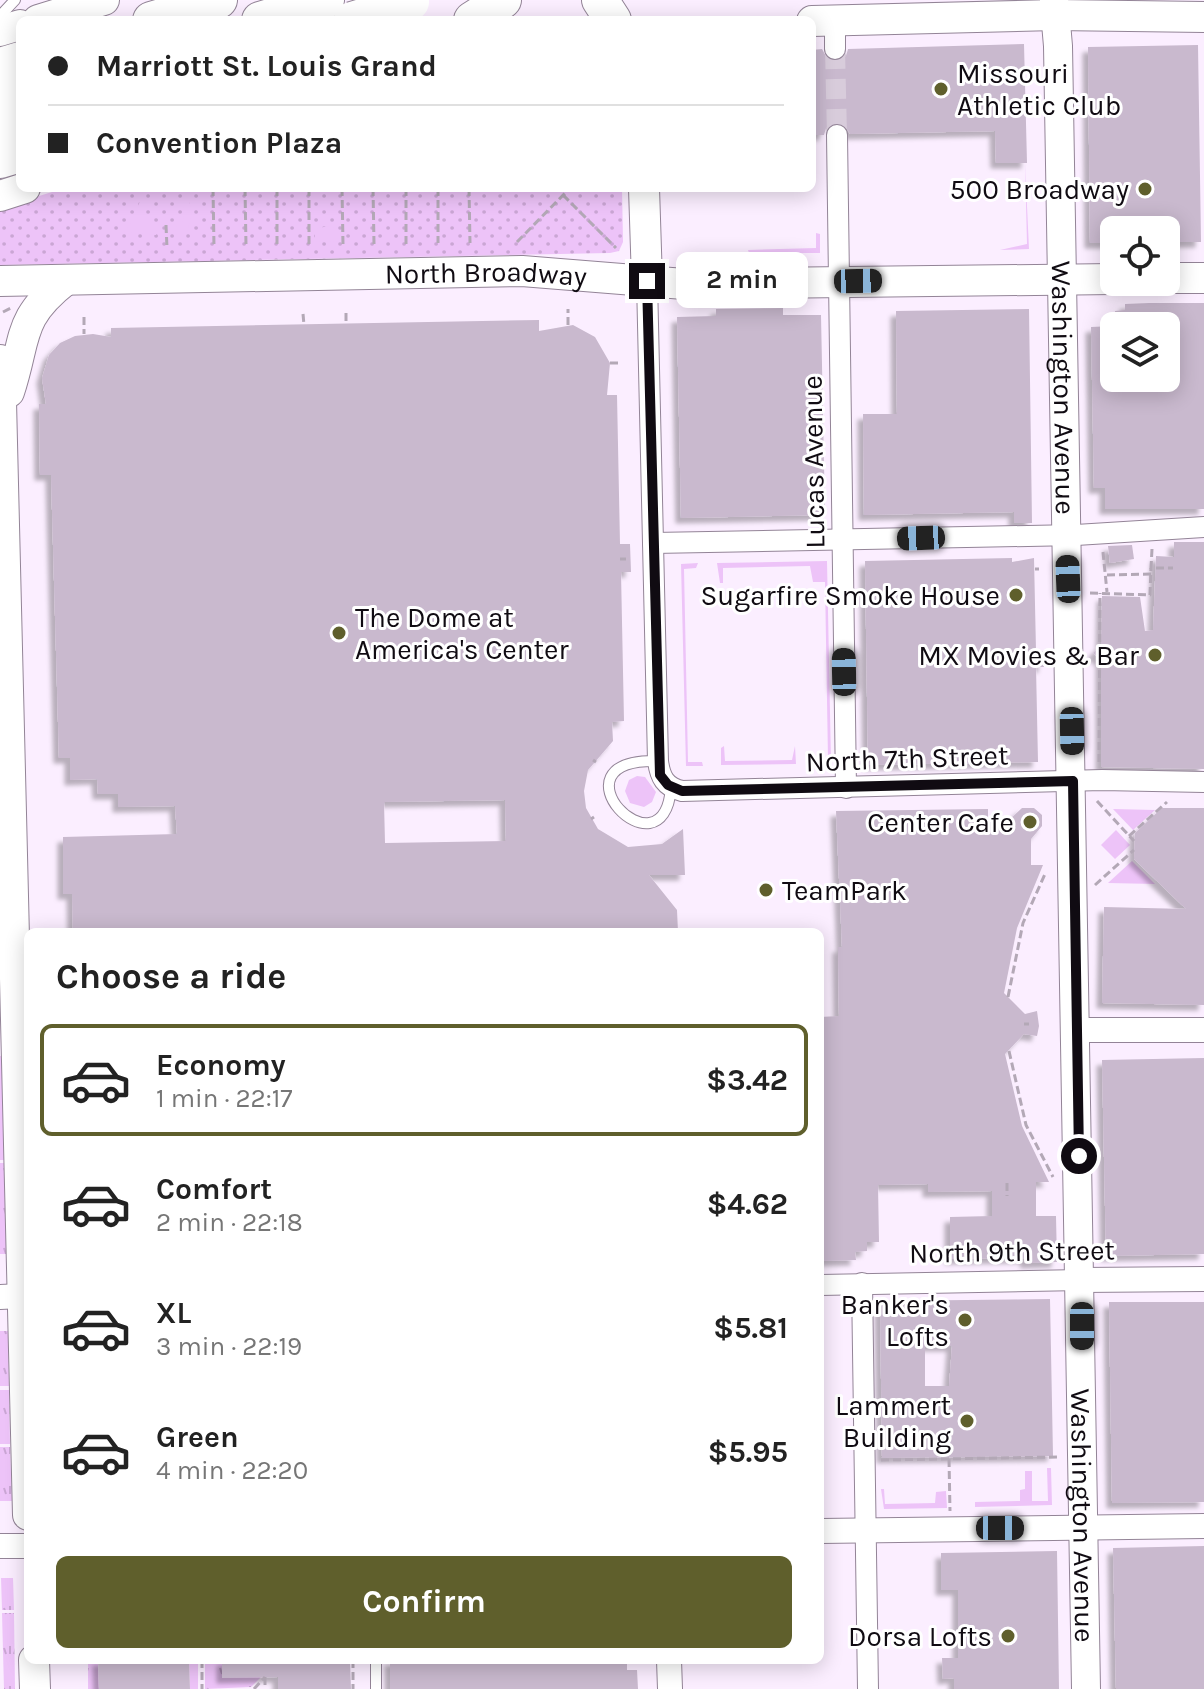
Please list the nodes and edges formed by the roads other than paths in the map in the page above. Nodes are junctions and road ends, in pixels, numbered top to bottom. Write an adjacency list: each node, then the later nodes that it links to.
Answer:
1 (15, 0): 9 (lane)
2 (104, 0): 10 (main road)
3 (219, 0): 11 (highway)
4 (326, 0): 12 (highway)
5 (417, 0): 13 (highway, bridge)
6 (467, 0): 14 (highway)
7 (503, 0): 15 (highway)
8 (1054, 8): 16 (main road); 17 (main road); 22 (main road, Washington Avenue)
9 (0, 16)
10 (51, 16)
11 (165, 16)
12 (273, 16)
13 (365, 16)
14 (446, 16)
15 (478, 16)
16 (1204, 17)
17 (827, 30)
18 (837, 135): 27 (street, Lucas Avenue)
19 (644, 192): 26 (main road)
20 (1180, 278): 21 (main road)
21 (1204, 278)
22 (1062, 279): 23 (main road, North Broadway); 27 (main road, North Broadway); 31 (main road, Washington Avenue)
23 (1100, 279)
24 (66, 280): 25 (main road, North Broadway); 26 (main road, North Broadway); 29 (main road)
25 (0, 281)
26 (647, 281): 27 (main road, North Broadway); 33 (street)
27 (839, 282): 32 (street, Lucas Avenue)
28 (0, 360): 29 (main road)
29 (3, 409): 34 (main road)
30 (1204, 527): 31 (street)
31 (1067, 535): 32 (street); 36 (main road, Washington Avenue)
32 (843, 540): 33 (street); 38 (street, Lucas Avenue)
33 (653, 543): 35 (street)
34 (3, 552): 39 (main road)
35 (664, 776): 35 (lane); 38 (street, North 7th Street)
36 (1073, 781): 37 (street, North 7th Street); 38 (street, North 7th Street); 40 (main road, Washington Avenue)
37 (1204, 782)
38 (846, 788)
39 (5, 806): 46 (main road)
40 (1078, 1030): 41 (street); 43 (main road, Washington Avenue)
41 (1204, 1030)
42 (1204, 1279): 43 (street, North 9th Street)
43 (1081, 1280): 44 (street, North 9th Street); 49 (main road, Washington Avenue)
44 (862, 1283): 45 (street, North 9th Street); 50 (street)
45 (824, 1285)
46 (10, 1297): 47 (main road)
47 (24, 1467)
48 (1204, 1526): 49 (street)
49 (1084, 1527): 50 (street); 61 (main road, Washington Avenue)
50 (865, 1530): 51 (street); 60 (street)
51 (824, 1531)
52 (0, 1546): 53 (street)
53 (24, 1546)
54 (34, 1664): 57 (main road)
55 (376, 1664): 58 (lane)
56 (669, 1664): 59 (street)
57 (35, 1689)
58 (376, 1689)
59 (670, 1689)
60 (868, 1689)
61 (1086, 1689)

